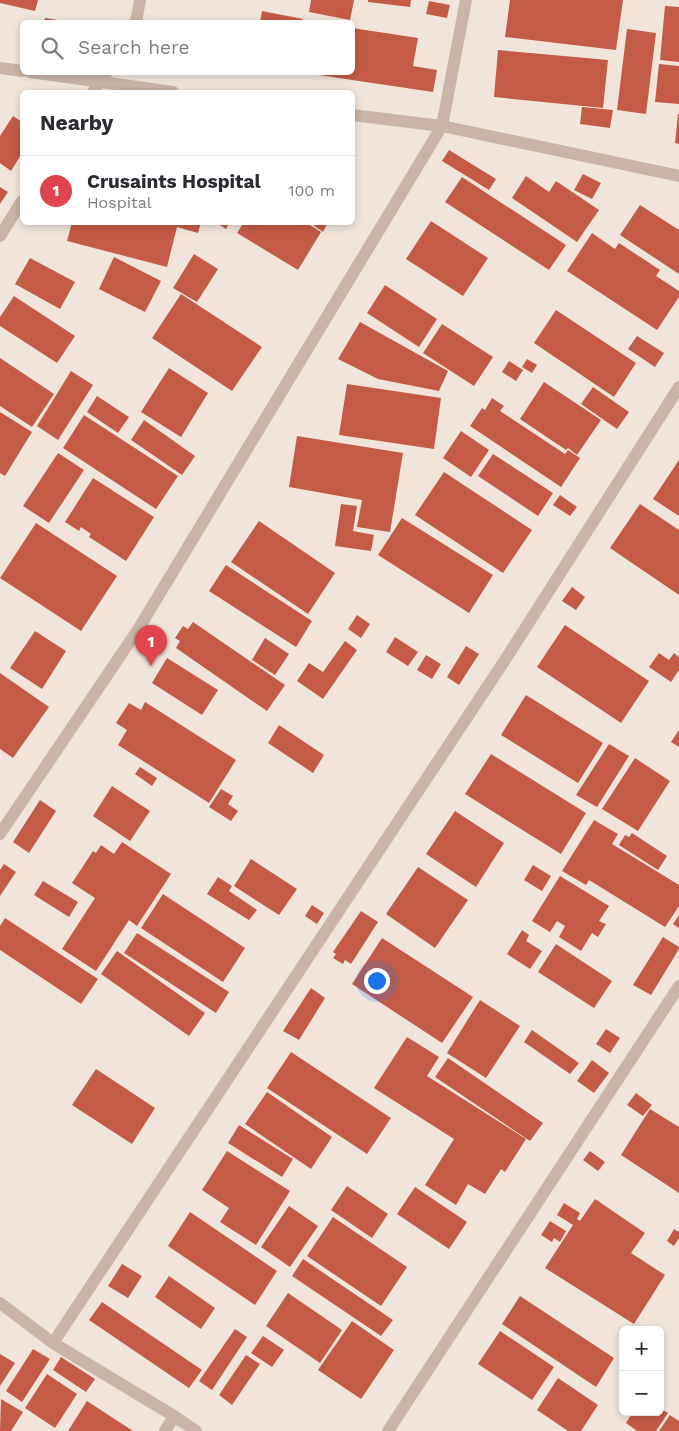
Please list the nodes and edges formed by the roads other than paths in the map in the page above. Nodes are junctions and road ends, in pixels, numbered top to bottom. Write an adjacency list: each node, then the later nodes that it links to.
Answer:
1 (140, 0): 3 (street)
2 (466, 0): 11 (street)
3 (136, 20)
4 (0, 68): 5 (street)
5 (20, 71)
6 (42, 75): 8 (street)
7 (105, 75): 8 (street)
8 (96, 88): 9 (street)
9 (134, 90)
10 (355, 115): 11 (street)
11 (442, 126): 12 (street); 16 (street)
12 (679, 176)
13 (20, 204): 14 (street)
14 (0, 236)
15 (679, 387): 19 (street)
16 (0, 834)
17 (679, 986): 23 (street)
18 (0, 1303): 19 (street)
19 (52, 1343): 20 (street)
20 (174, 1416): 21 (street); 22 (street)
21 (164, 1431)
22 (196, 1431)
23 (388, 1431)

